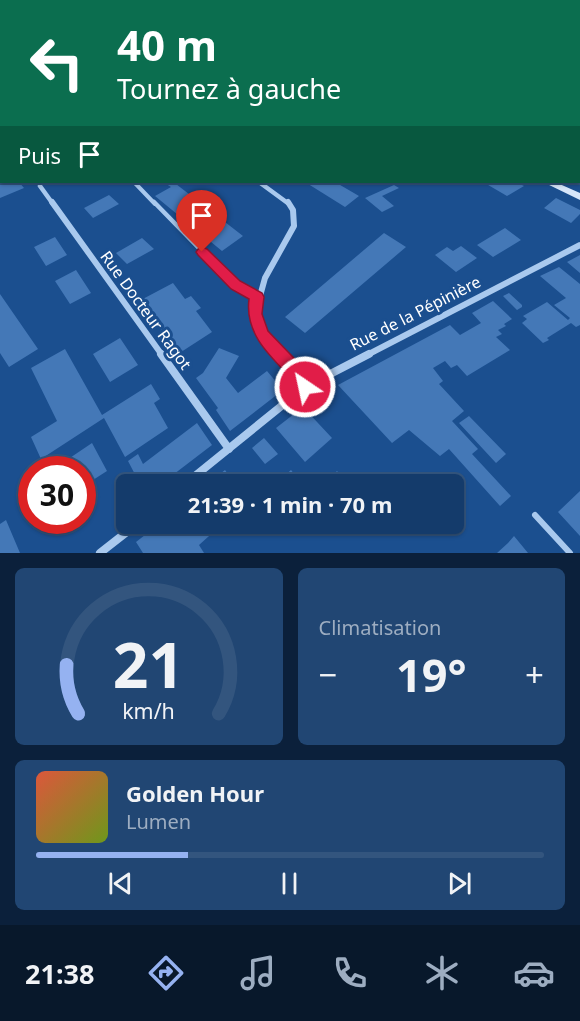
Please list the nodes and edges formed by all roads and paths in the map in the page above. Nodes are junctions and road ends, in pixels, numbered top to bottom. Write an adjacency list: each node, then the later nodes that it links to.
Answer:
1 (135, 183): 7 (lane)
2 (261, 183): 7 (street)
3 (550, 183): 5 (street)
4 (40, 186): 9 (street, Rue Docteur Ragot)
5 (580, 197)
6 (580, 245): 8 (street, Rue de la Pépinière)
7 (257, 297): 8 (street)
8 (309, 386): 9 (street, Rue de la Pépinière)
9 (229, 449): 10 (street, Rue de la Pépinière)
10 (198, 474)
11 (535, 515): 14 (lane)
12 (124, 534): 13 (street)
13 (100, 553)
14 (570, 553)

